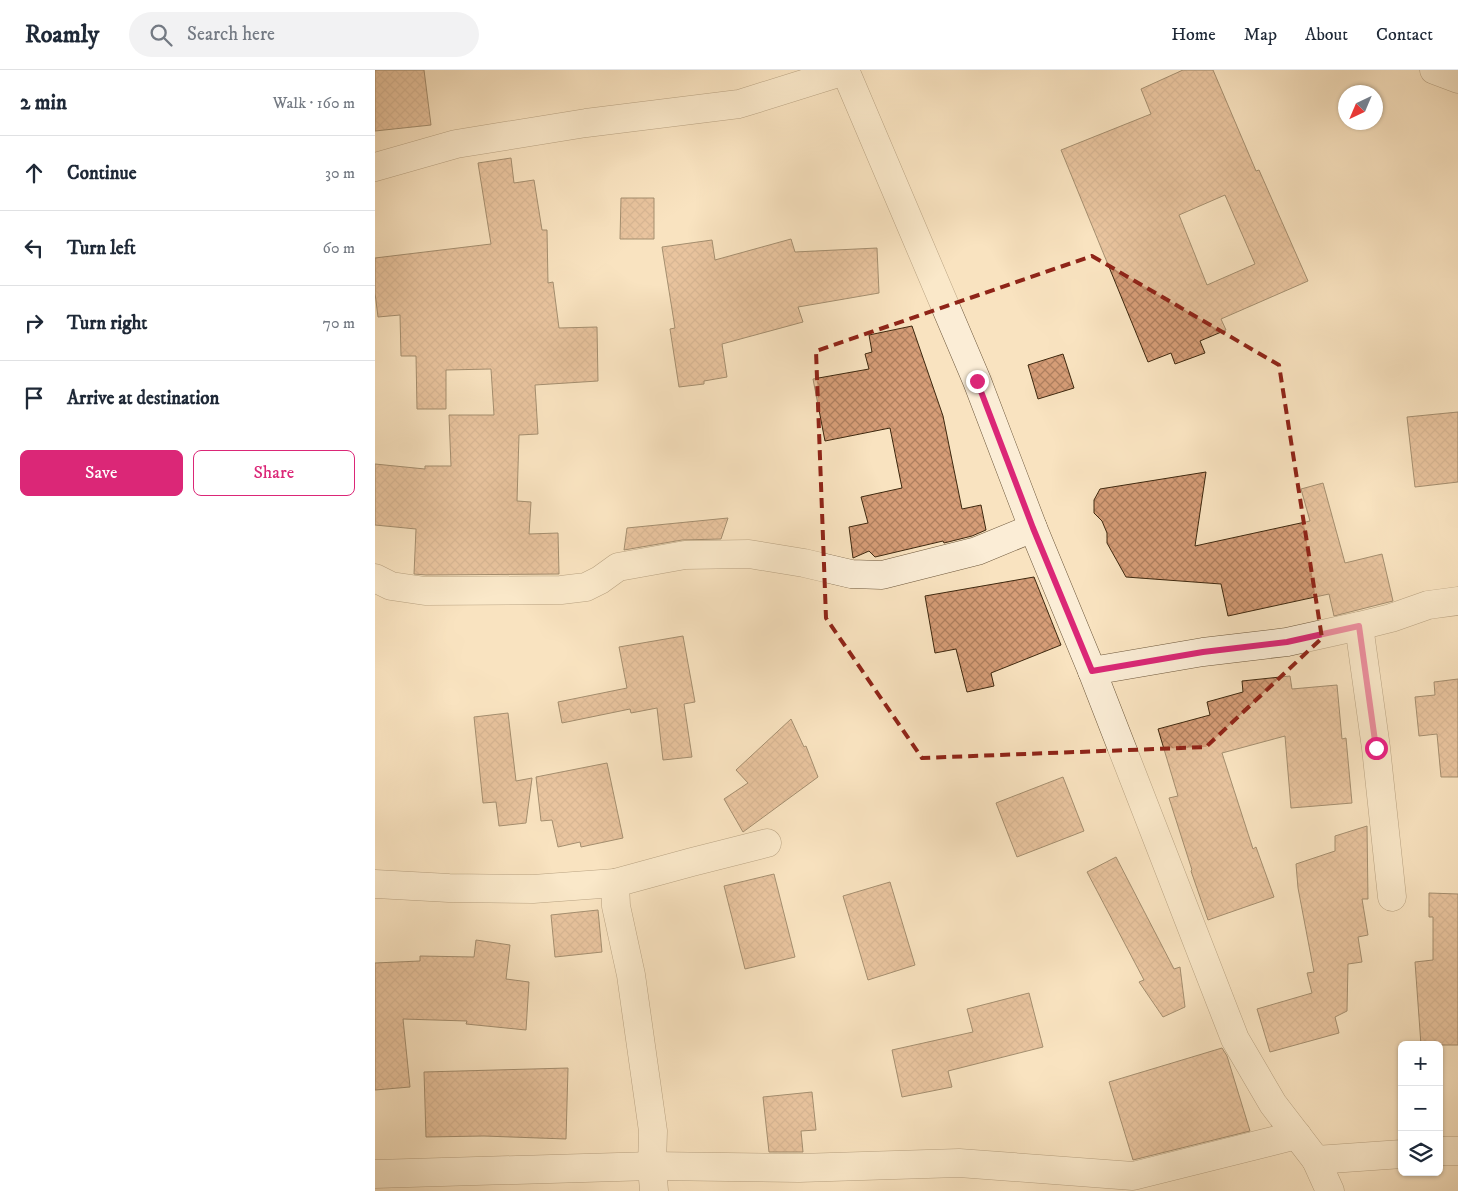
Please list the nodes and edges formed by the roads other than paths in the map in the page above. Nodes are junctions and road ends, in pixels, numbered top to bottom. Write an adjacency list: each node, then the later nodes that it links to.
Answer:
1 (1434, 70): 3 (street)
2 (845, 71): 4 (street); 5 (street)
3 (1458, 79)
4 (375, 167)
5 (1033, 528): 6 (street); 9 (street)
6 (375, 578)
7 (1458, 601): 8 (street)
8 (1359, 626): 9 (street); 13 (street)
9 (1092, 671): 14 (street)
10 (767, 843): 11 (street)
11 (615, 883): 12 (street); 20 (street)
12 (375, 884)
13 (1392, 897)
14 (1297, 1135): 18 (street); 20 (street)
15 (1443, 1151): 16 (street)
16 (1458, 1151)
17 (1398, 1154): 18 (street)
18 (1316, 1160): 21 (street)
19 (375, 1174): 20 (street)
20 (653, 1178)
21 (1330, 1191)

